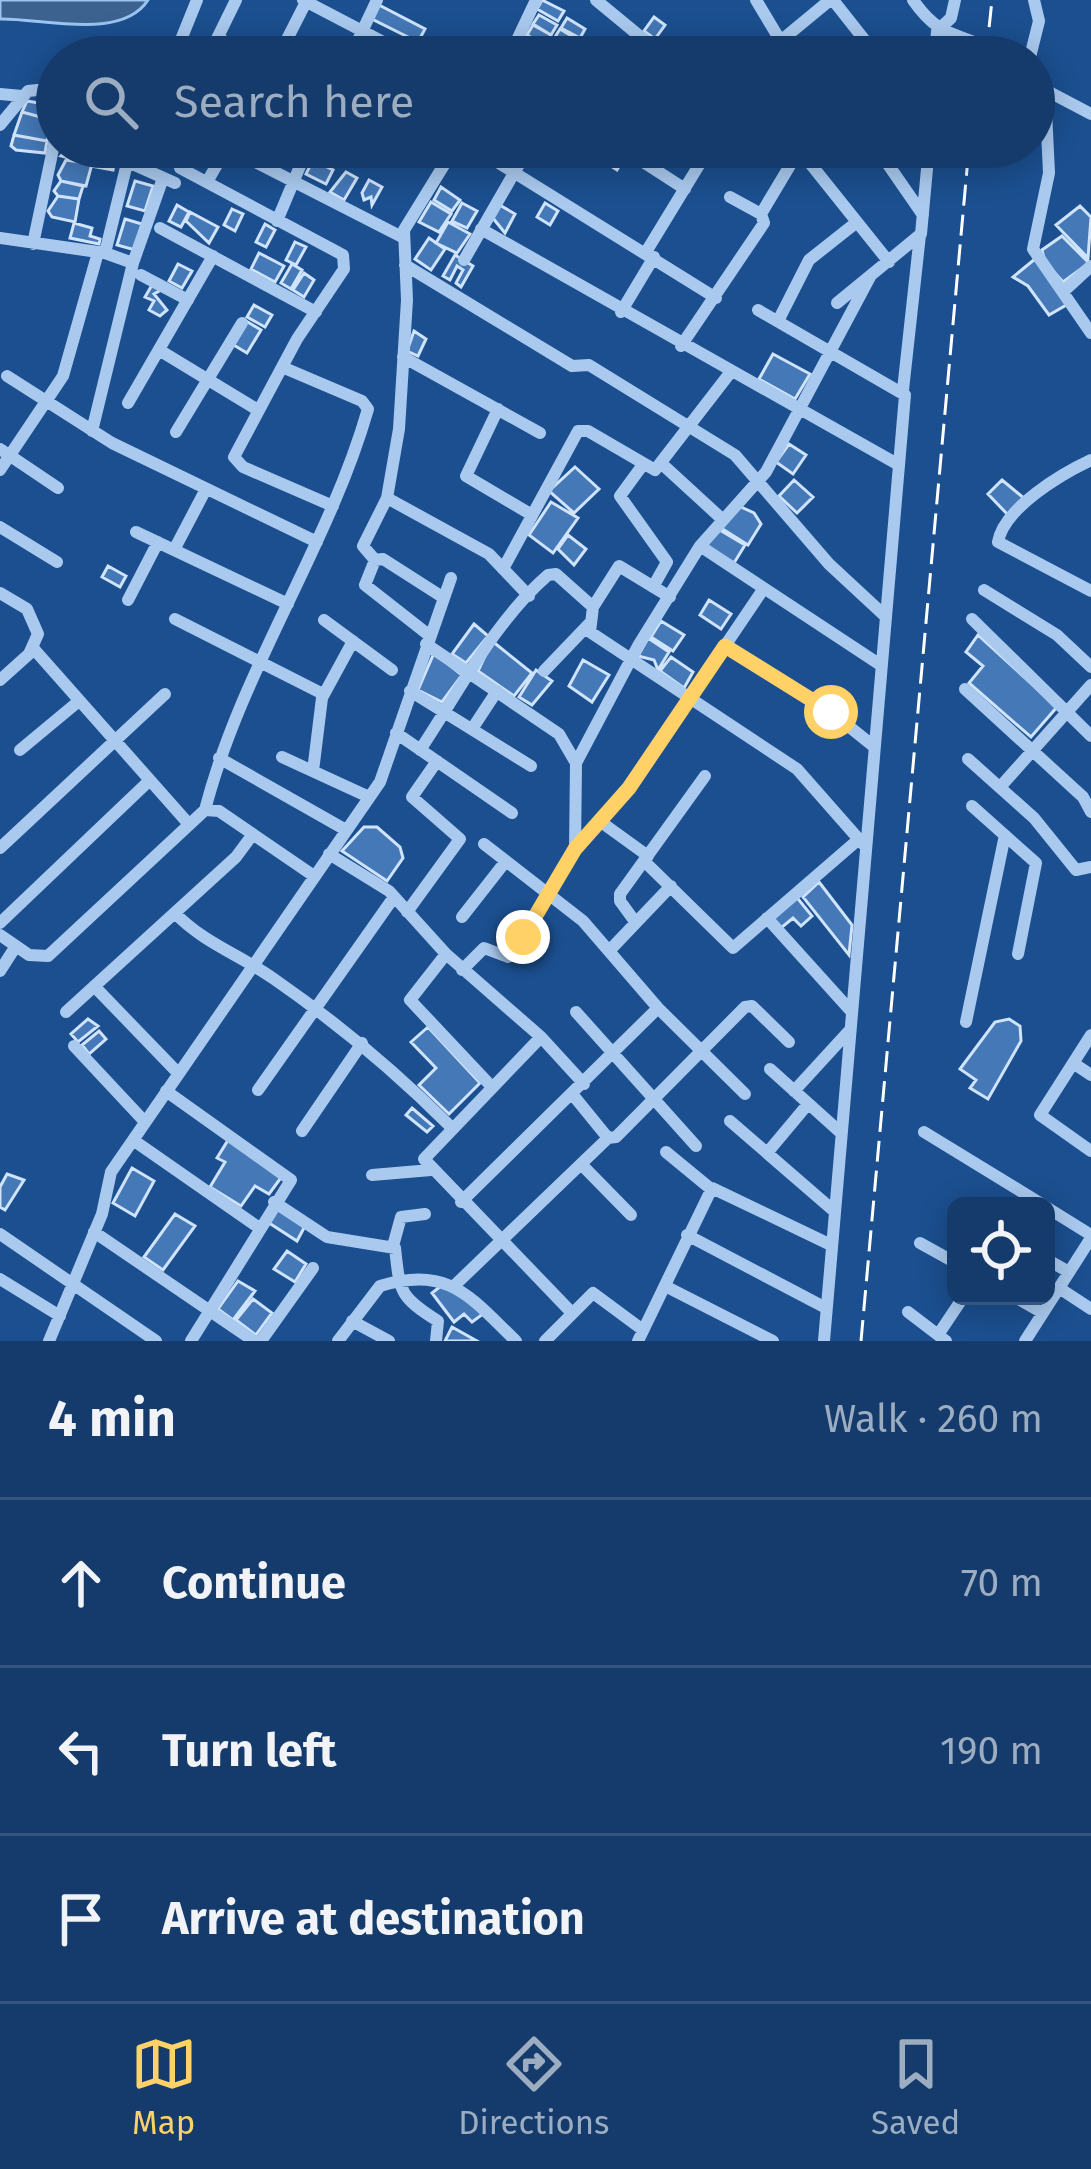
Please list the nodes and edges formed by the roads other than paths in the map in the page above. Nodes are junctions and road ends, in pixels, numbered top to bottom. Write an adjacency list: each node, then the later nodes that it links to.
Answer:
1 (197, 0): 16 (street)
2 (236, 0): 17 (street)
3 (305, 0): 14 (street); 18 (street)
4 (377, 0): 14 (street)
5 (536, 0): 21 (street)
6 (596, 0): 13 (street)
7 (620, 0): 13 (street)
8 (756, 0): 23 (street)
9 (832, 0): 24 (street); 25 (street)
10 (913, 0): 15 (street)
11 (956, 0): 15 (street)
12 (1034, 0): 28 (street)
13 (611, 12): 22 (street)
14 (362, 30): 19 (street); 20 (street)
15 (937, 31): 26 (street); 27 (street)
16 (182, 36)
17 (218, 36)
18 (288, 36)
19 (359, 36)
20 (373, 36)
21 (522, 36)
22 (639, 36)
23 (783, 36)
24 (787, 36)
25 (861, 36)
26 (937, 36)
27 (949, 36)
28 (1035, 36)
29 (36, 93): 32 (street)
30 (0, 94): 32 (street)
31 (1055, 95): 33 (street)
32 (22, 96): 34 (street)
33 (1091, 113)
34 (0, 125)
35 (49, 168): 66 (street)
36 (125, 168): 68 (street)
37 (151, 168): 74 (street)
38 (182, 168): 53 (street)
39 (215, 168): 53 (street)
40 (265, 168): 54 (street)
41 (299, 168): 54 (street)
42 (440, 168): 65 (street)
43 (509, 168): 52 (street)
44 (516, 168): 52 (street)
45 (653, 168): 55 (street)
46 (697, 168): 55 (street)
47 (787, 168): 57 (street)
48 (815, 168): 60 (street)
49 (891, 168): 58 (street)
50 (927, 168): 58 (street)
51 (1048, 168): 76 (street)
52 (514, 171): 62 (street); 67 (street)
53 (207, 182): 59 (street)
54 (292, 183): 59 (street); 65 (street)
55 (685, 188): 67 (street)
56 (730, 196): 57 (street)
57 (761, 214): 77 (street)
58 (924, 216): 63 (street)
59 (277, 220): 81 (street)
60 (857, 222): 71 (street); 83 (street)
61 (160, 228): 69 (street)
62 (482, 229): 70 (street); 82 (street)
63 (921, 234): 71 (street); 94 (street)
64 (0, 238): 66 (street)
65 (404, 238): 72 (street)
66 (33, 244): 68 (street)
67 (650, 254): 77 (street); 82 (street)
68 (101, 255): 74 (street); 95 (street)
69 (213, 256): 78 (street); 81 (street)
70 (464, 260)
71 (889, 262): 75 (street)
72 (405, 265): 89 (street); 100 (street)
73 (1091, 266): 76 (street)
74 (137, 269): 78 (street); 101 (street)
75 (870, 277): 79 (street); 87 (street)
76 (1064, 292): 85 (street)
77 (716, 298): 86 (street)
78 (188, 300): 88 (street)
79 (837, 303)
80 (758, 310): 83 (street)
81 (316, 312): 90 (street)
82 (621, 312): 86 (street)
83 (778, 321): 87 (street)
84 (242, 323): 93 (street)
85 (1091, 333)
86 (681, 346): 91 (street)
87 (829, 349): 94 (street); 99 (street)
88 (159, 350): 93 (street); 96 (street)
89 (404, 357): 97 (street); 113 (street)
90 (282, 367): 98 (street); 114 (street)
91 (730, 373): 99 (street); 100 (street)
92 (7, 376): 95 (street)
93 (208, 381): 98 (street); 102 (street)
94 (903, 390): 107 (street)
95 (44, 400): 101 (street); 104 (street)
96 (128, 403)
97 (498, 409): 103 (street); 115 (street)
98 (258, 410): 114 (street)
99 (796, 410): 107 (street); 110 (street)
100 (692, 428): 106 (street); 110 (street)
101 (92, 431): 112 (street)
102 (176, 432)
103 (540, 433)
104 (5, 453): 109 (street); 111 (street)
105 (1091, 460): 130 (street)
106 (662, 464): 108 (street); 116 (street)
107 (898, 465): 138 (street)
108 (642, 466): 115 (street); 127 (street)
109 (0, 470)
110 (757, 481): 116 (street); 138 (street)
111 (58, 488)
112 (206, 489): 120 (street); 122 (street)
113 (387, 498): 123 (street); 125 (street)
114 (333, 506): 120 (street)
115 (532, 515): 125 (street)
116 (722, 519): 121 (street)
117 (0, 526): 124 (street)
118 (136, 532): 119 (street)
119 (158, 542): 122 (street); 135 (street)
120 (317, 542): 136 (street)
121 (700, 545): 129 (street); 133 (street)
122 (174, 550): 136 (street)
123 (375, 560): 134 (street); 143 (street)
124 (57, 562)
125 (503, 569): 132 (street)
126 (452, 578): 134 (street)
127 (653, 587): 133 (street); 137 (street)
128 (984, 590): 150 (street)
129 (762, 591): 145 (street); 149 (street)
130 (1091, 591)
131 (0, 593): 146 (street)
132 (529, 596): 137 (street); 153 (street)
133 (670, 597): 147 (street)
134 (444, 598): 143 (street)
135 (128, 600)
136 (288, 604): 148 (street)
137 (592, 608): 142 (street)
138 (884, 615): 149 (street)
139 (175, 619): 148 (street)
140 (972, 619): 163 (street)
141 (324, 620): 144 (street)
142 (589, 624): 147 (street); 152 (street)
143 (428, 640): 153 (street); 158 (street)
144 (353, 641): 151 (street); 160 (street)
145 (725, 646): 161 (street); 169 (street)
146 (34, 648): 154 (street); 162 (street)
147 (632, 660): 161 (street); 177 (street)
148 (261, 663): 160 (street); 174 (street)
149 (879, 664): 169 (street)
150 (1091, 667)
151 (392, 670)
152 (544, 671)
153 (472, 675): 157 (street); 164 (street)
154 (0, 680)
155 (1091, 685): 163 (street)
156 (965, 688): 170 (street)
157 (497, 691): 165 (street); 177 (street)
158 (410, 692): 164 (street); 166 (street)
159 (165, 694): 168 (street)
160 (323, 694): 179 (street)
161 (689, 699): 189 (street); 193 (street)
162 (79, 701): 168 (street); 171 (street)
163 (1066, 711): 167 (street); 170 (street)
164 (445, 712): 165 (street); 172 (street)
165 (472, 729): 178 (street)
166 (396, 733): 172 (street); 183 (street)
167 (1091, 736)
168 (113, 742): 181 (street); 195 (street)
169 (872, 745): 193 (street)
170 (1032, 749): 182 (street); 186 (street)
171 (20, 750)
172 (420, 750): 176 (street)
173 (282, 757): 179 (street)
174 (219, 758): 185 (street); 190 (street)
175 (968, 759): 182 (street)
176 (437, 761): 187 (street); 207 (street)
177 (576, 763): 196 (street)
178 (531, 766)
179 (313, 771): 183 (street)
180 (705, 776): 199 (street)
181 (149, 782): 188 (street); 211 (street)
182 (1000, 786): 197 (street)
183 (369, 797): 190 (street)
184 (972, 806): 192 (street)
185 (205, 810): 188 (street); 191 (street)
186 (1091, 812)
187 (512, 813)
188 (187, 822): 214 (street)
189 (601, 822): 196 (street); 199 (street)
190 (346, 830): 198 (street)
191 (253, 834): 203 (street); 208 (street)
192 (1005, 835): 201 (street); 227 (street)
193 (862, 842): 210 (street); 224 (street)
194 (484, 844): 200 (street)
195 (1, 845)
196 (575, 849): 205 (street)
197 (1061, 850): 201 (street); 202 (street)
198 (329, 854): 203 (street); 206 (street)
199 (646, 859): 204 (street); 212 (street)
200 (506, 861): 205 (street); 209 (street)
201 (1036, 863): 217 (street)
202 (1091, 867)
203 (314, 876): 218 (street)
204 (671, 886): 210 (street); 212 (street)
205 (550, 895): 215 (street); 219 (street)
206 (394, 897): 207 (street); 222 (street)
207 (407, 912): 216 (street)
208 (175, 913): 218 (street); 221 (street)
209 (462, 917)
210 (766, 918): 224 (street)
211 (0, 923)
212 (636, 923): 215 (street)
213 (0, 935): 214 (street)
214 (16, 946): 220 (street)
215 (609, 952): 223 (street)
216 (446, 954): 219 (street); 240 (street)
217 (1018, 954)
218 (253, 964): 222 (street); 238 (street)
219 (462, 970): 230 (street)
220 (0, 971)
221 (94, 986): 225 (street); 238 (street)
222 (315, 1008): 231 (street); 241 (street)
223 (658, 1008): 234 (street); 235 (street)
224 (850, 1010): 228 (street)
225 (66, 1012)
226 (576, 1012): 235 (street)
227 (966, 1022)
228 (849, 1031): 244 (street); 252 (street)
229 (1091, 1035): 236 (street)
230 (541, 1037): 240 (street); 242 (street)
231 (362, 1042): 250 (street); 251 (street)
232 (789, 1042): 234 (street)
233 (74, 1046): 249 (street)
234 (700, 1050): 245 (street); 246 (street)
235 (613, 1054): 242 (street); 246 (street)
236 (1073, 1063): 239 (street); 257 (street)
237 (770, 1069): 244 (street)
238 (178, 1073): 243 (street)
239 (1091, 1075)
240 (492, 1087): 250 (street)
241 (258, 1090)
242 (578, 1090): 254 (street); 266 (street)
243 (166, 1091): 249 (street); 265 (street)
244 (794, 1091): 247 (street)
245 (745, 1094)
246 (651, 1098): 254 (street); 256 (street)
247 (808, 1104): 252 (street); 259 (street)
248 (730, 1121): 259 (street)
249 (145, 1122): 255 (street)
250 (451, 1127): 261 (street)
251 (302, 1131)
252 (840, 1132): 267 (street)
253 (924, 1132): 264 (street)
254 (608, 1138): 260 (street)
255 (133, 1140): 271 (street); 272 (street)
256 (696, 1146)
257 (1091, 1151)
258 (666, 1152): 263 (street)
259 (767, 1153): 267 (street)
260 (581, 1164): 270 (street); 277 (street)
261 (431, 1170): 262 (street); 266 (street)
262 (372, 1175)
263 (710, 1189): 274 (street); 278 (street)
264 (1018, 1197)
265 (274, 1202): 271 (street); 279 (street)
266 (461, 1202): 277 (street)
267 (834, 1211): 278 (street)
268 (1055, 1212): 275 (street)
269 (425, 1214): 279 (street)
270 (631, 1215)
271 (258, 1227): 294 (street)
272 (94, 1232): 285 (street); 294 (street)
273 (0, 1234): 285 (street)
274 (687, 1235): 288 (street); 292 (street)
275 (1091, 1236): 283 (street)
276 (920, 1243): 280 (street)
277 (502, 1244): 287 (street); 295 (street)
278 (831, 1245): 292 (street)
279 (393, 1246): 286 (street)
280 (947, 1258)
281 (1055, 1263): 283 (street)
282 (313, 1268): 306 (street)
283 (1069, 1272): 289 (street)
284 (0, 1279): 298 (street)
285 (74, 1282): 298 (street); 304 (street)
286 (395, 1282): 287 (street); 299 (street); 309 (street)
287 (455, 1285): 310 (street)
288 (665, 1286): 300 (street); 311 (street)
289 (1058, 1288): 293 (street); 297 (street)
290 (959, 1305): 302 (street)
291 (1028, 1305): 297 (street)
292 (826, 1308): 312 (street)
293 (1091, 1309)
294 (212, 1312): 305 (street); 306 (street)
295 (572, 1312): 300 (street); 301 (street)
296 (908, 1312): 302 (street)
297 (1042, 1313): 313 (street)
298 (60, 1316): 303 (street)
299 (352, 1321): 307 (street); 308 (street)
300 (643, 1337)
301 (555, 1338)
302 (942, 1338)
303 (52, 1340)
304 (157, 1341)
305 (191, 1341)
306 (257, 1341)
307 (338, 1341)
308 (389, 1341)
309 (436, 1341)
310 (515, 1341)
311 (773, 1341)
312 (824, 1341)
313 (1025, 1341)

